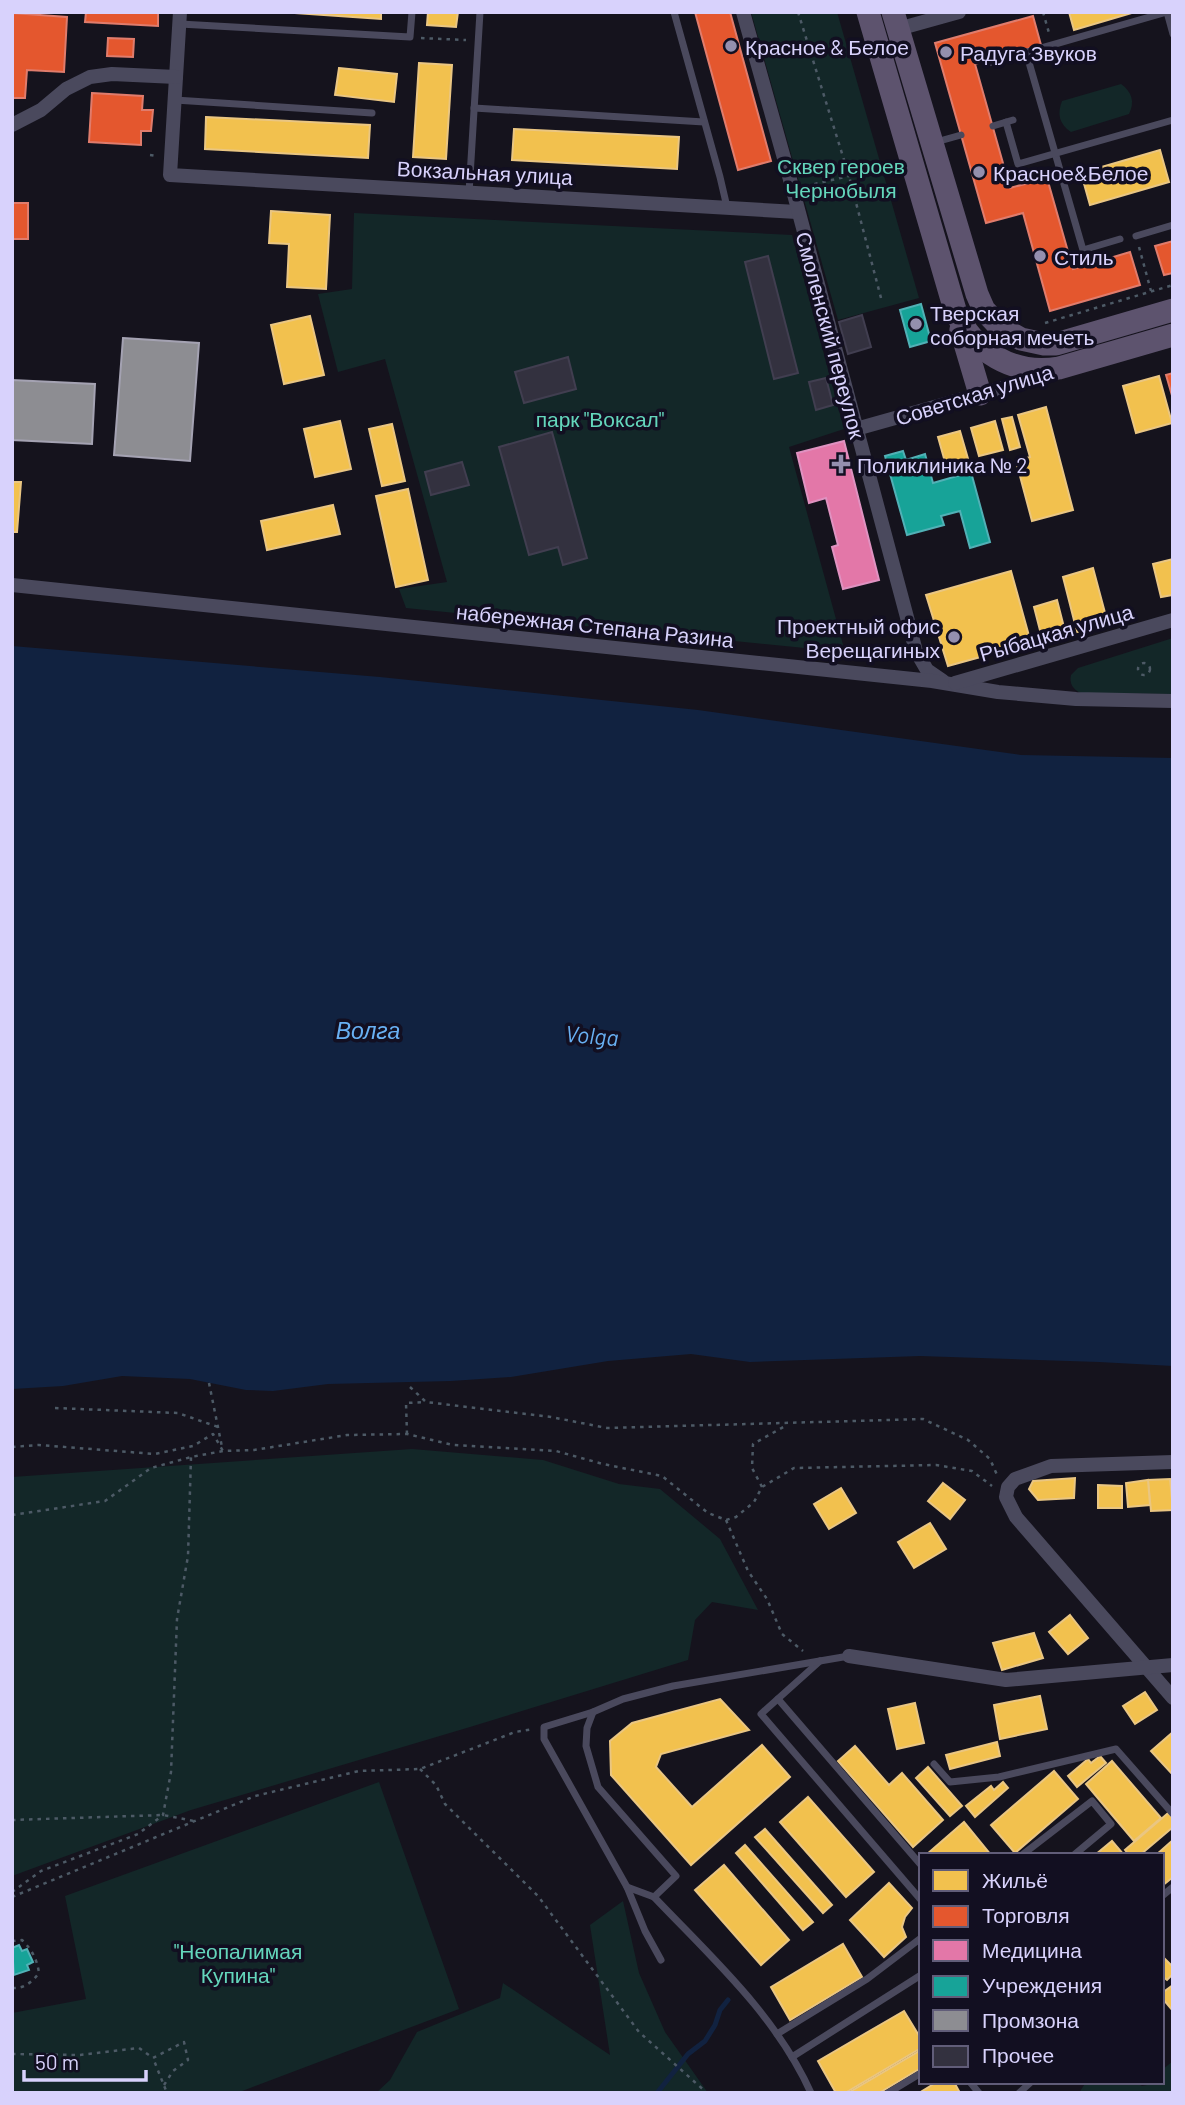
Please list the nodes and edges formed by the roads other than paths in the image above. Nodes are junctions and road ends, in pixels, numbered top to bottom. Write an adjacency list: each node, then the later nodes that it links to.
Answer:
1 (412, 12): 7 (lane)
2 (480, 12): 14 (lane)
3 (674, 12): 17 (lane)
4 (743, 12): 25 (street, Смоленский переулок)
5 (868, 12): 29 (main road)
6 (958, 12): 8 (street)
7 (180, 18): 12 (street)
8 (899, 23): 21 (main road)
9 (1173, 34): 10 (lane)
10 (1026, 52): 11 (lane); 22 (lane)
11 (989, 63)
12 (176, 77): 13 (street); 18 (street)
13 (175, 100): 15 (lane); 23 (street, Вокзальная улица)
14 (474, 108): 17 (lane); 23 (lane)
15 (372, 113)
16 (1173, 120): 22 (lane)
17 (704, 122): 24 (lane)
18 (12, 125)
19 (993, 126): 22 (lane)
20 (961, 135): 21 (lane)
21 (932, 143): 30 (main road, Советская улица)
22 (1055, 153): 28 (lane)
23 (469, 192): 24 (street, Вокзальная улица)
24 (727, 208): 25 (street, Вокзальная улица)
25 (797, 212): 34 (street, Смоленский переулок)
26 (1173, 225): 27 (lane)
27 (1136, 236)
28 (1121, 239)
29 (956, 310): 32 (main road); 33 (main road)
30 (1173, 310)
31 (1173, 335): 32 (main road, Советская улица)
32 (1059, 368): 33 (street, Советская улица)
33 (980, 394): 34 (street, Советская улица)
34 (856, 429): 37 (street, Смоленский переулок)
35 (12, 585): 37 (street, набережная Степана Разина)
36 (1173, 620): 37 (street, Рыбацкая улица)
37 (950, 684): 38 (street, набережная Степана Разина)
38 (1173, 701)
39 (1173, 1462): 43 (street)
40 (849, 1656): 41 (lane); 43 (street)
41 (821, 1661): 45 (lane); 46 (lane)
42 (1173, 1665): 43 (street)
43 (1146, 1667): 44 (street)
44 (1173, 1698)
45 (778, 1699): 51 (lane); 54 (lane)
46 (593, 1712): 52 (lane); 53 (lane)
47 (934, 1764): 48 (lane)
48 (1173, 1814)
49 (1025, 1853): 50 (lane)
50 (1076, 1853)
51 (919, 1863)
52 (627, 1886): 53 (lane); 56 (lane)
53 (654, 1897): 58 (lane)
54 (919, 1898)
55 (919, 1940): 58 (lane)
56 (661, 1960)
57 (919, 1976): 59 (lane)
58 (777, 2034): 59 (lane)
59 (792, 2057): 61 (lane)
60 (919, 2074): 62 (lane)
61 (811, 2093)
62 (888, 2093)

